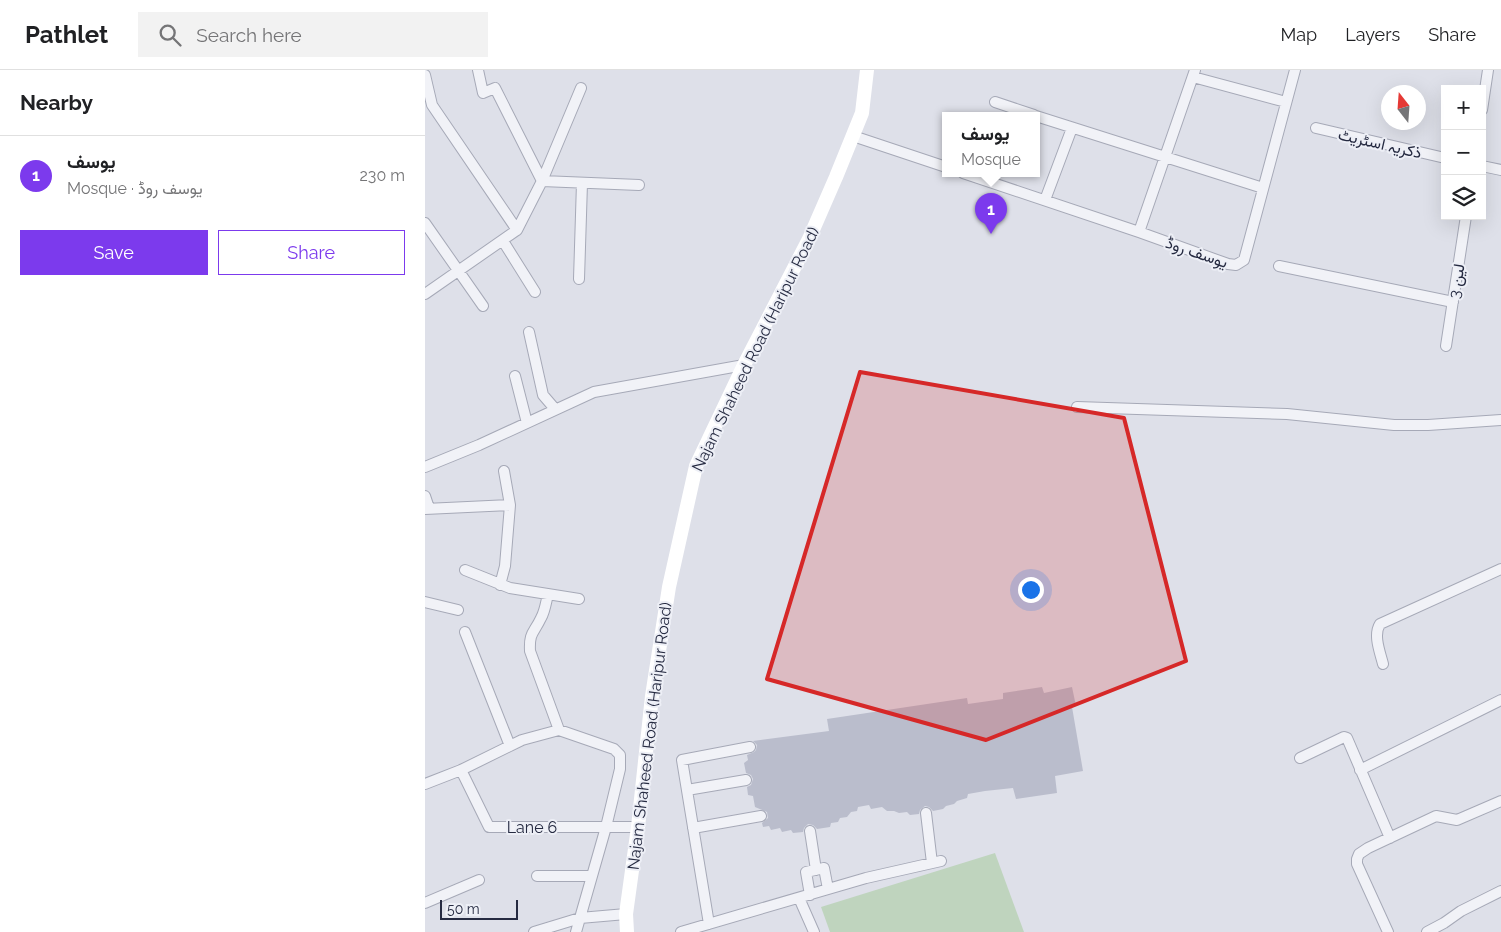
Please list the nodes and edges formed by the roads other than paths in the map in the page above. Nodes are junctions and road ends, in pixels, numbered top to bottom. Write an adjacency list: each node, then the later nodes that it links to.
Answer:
1 (478, 70): 22 (street)
2 (867, 70): 15 (main road, Najam Shaheed Road (Haripur Road))
3 (1295, 70): 10 (street, یوسف روڈ)
4 (1488, 70): 7 (street)
5 (1194, 73): 10 (street); 17 (street)
6 (425, 75): 29 (street)
7 (1486, 85)
8 (581, 88): 22 (street)
9 (995, 102): 11 (street)
10 (1286, 102): 25 (street, یوسف روڈ)
11 (1024, 112)
12 (1040, 118): 13 (street)
13 (1072, 128): 17 (street); 26 (street)
14 (1316, 128): 16 (street, ذکریہ اسٹریٹ)
15 (853, 136): 18 (street); 41 (main road, Najam Shaheed Road (Haripur Road))
16 (1441, 157)
17 (1165, 158): 25 (street); 30 (street)
18 (942, 166)
19 (1486, 167): 20 (street)
20 (1501, 170)
21 (975, 177): 26 (street, یوسف روڈ)
22 (542, 181): 23 (street); 29 (street)
23 (582, 183): 24 (street); 34 (street)
24 (639, 185)
25 (1263, 188): 30 (street, یوسف روڈ)
26 (1045, 200): 30 (street, یوسف روڈ)
27 (1465, 220): 37 (street, لین 3)
28 (425, 223): 33 (street)
29 (517, 230): 31 (street)
30 (1139, 232)
31 (503, 241): 33 (street); 35 (street)
32 (1279, 266): 37 (street)
33 (460, 270): 36 (street); 38 (street)
34 (579, 279)
35 (535, 292)
36 (425, 294)
37 (1453, 302): 40 (street, لین 3)
38 (483, 306)
39 (529, 332): 44 (street)
40 (1446, 346)
41 (744, 365): 44 (street); 75 (main road, Najam Shaheed Road (Haripur Road))
42 (515, 376): 46 (street)
43 (1077, 407): 45 (street)
44 (555, 410): 46 (street)
45 (1501, 420)
46 (527, 423): 47 (street)
47 (425, 467)
48 (504, 471): 50 (street)
49 (425, 496): 51 (street)
50 (510, 505): 51 (street); 54 (street)
51 (427, 509)
52 (1501, 569): 60 (street)
53 (465, 570): 54 (street)
54 (500, 585): 55 (street)
55 (548, 594): 56 (street); 62 (street)
56 (579, 599)
57 (425, 602): 58 (street)
58 (458, 610)
59 (465, 632): 63 (street)
60 (1383, 664)
61 (1501, 700): 67 (street)
62 (559, 730): 63 (street); 74 (street)
63 (510, 746): 66 (street)
64 (750, 748): 70 (street)
65 (1300, 758): 67 (street)
66 (461, 770): 69 (street); 74 (street, Lane 6)
67 (1360, 770): 78 (street)
68 (746, 780): 70 (street)
69 (425, 784)
70 (687, 790): 76 (street)
71 (1501, 801): 78 (street)
72 (926, 812): 83 (street)
73 (761, 816): 76 (street)
74 (606, 827): 75 (street, Lane 6); 81 (street)
75 (638, 827): 88 (main road, Najam Shaheed Road (Haripur Road))
76 (693, 828): 90 (street)
77 (810, 830): 79 (street)
78 (1390, 838): 97 (street)
79 (816, 870): 83 (street); 85 (street)
80 (537, 876): 81 (street)
81 (591, 876): 89 (street)
82 (479, 880): 87 (street)
83 (828, 889): 85 (street)
84 (1501, 892): 91 (street)
85 (810, 895): 86 (street)
86 (799, 898): 90 (street); 96 (street)
87 (425, 903)
88 (626, 914): 89 (street); 94 (main road, Najam Shaheed Road (Haripur Road))
89 (580, 918): 92 (street); 93 (street)
90 (709, 924): 95 (street)
91 (1446, 928): 98 (street)
92 (535, 932)
93 (576, 932)
94 (627, 932)
95 (681, 932)
96 (814, 932)
97 (1388, 932)
98 (1427, 932)

